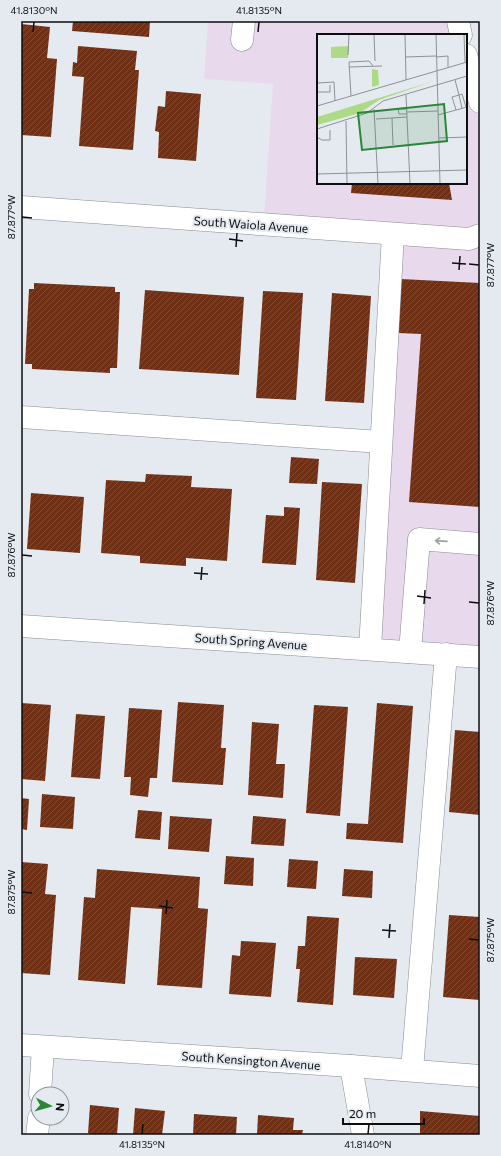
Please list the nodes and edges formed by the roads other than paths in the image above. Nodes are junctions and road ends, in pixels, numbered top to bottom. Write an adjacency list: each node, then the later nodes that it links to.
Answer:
1 (458, 21): 2 (street)
2 (461, 34)
3 (467, 58): 4 (street)
4 (480, 102)
5 (21, 206): 6 (street, South Waiola Avenue)
6 (393, 234): 7 (street, South Waiola Avenue); 9 (street)
7 (480, 235)
8 (21, 416): 9 (street)
9 (381, 442): 12 (street)
10 (480, 544): 13 (street, one-way to 13)
11 (21, 626): 12 (street, South Spring Avenue)
12 (370, 649): 13 (street, South Spring Avenue)
13 (410, 652): 14 (street, South Spring Avenue)
14 (446, 654): 15 (street, South Spring Avenue); 19 (street)
15 (480, 654)
16 (21, 1045): 17 (street, South Kensington Avenue)
17 (43, 1047): 18 (street, South Kensington Avenue); 21 (street)
18 (351, 1066): 19 (street, South Kensington Avenue); 22 (street)
19 (412, 1070): 20 (street, South Kensington Avenue)
20 (480, 1076)
21 (41, 1086)
22 (364, 1135)

